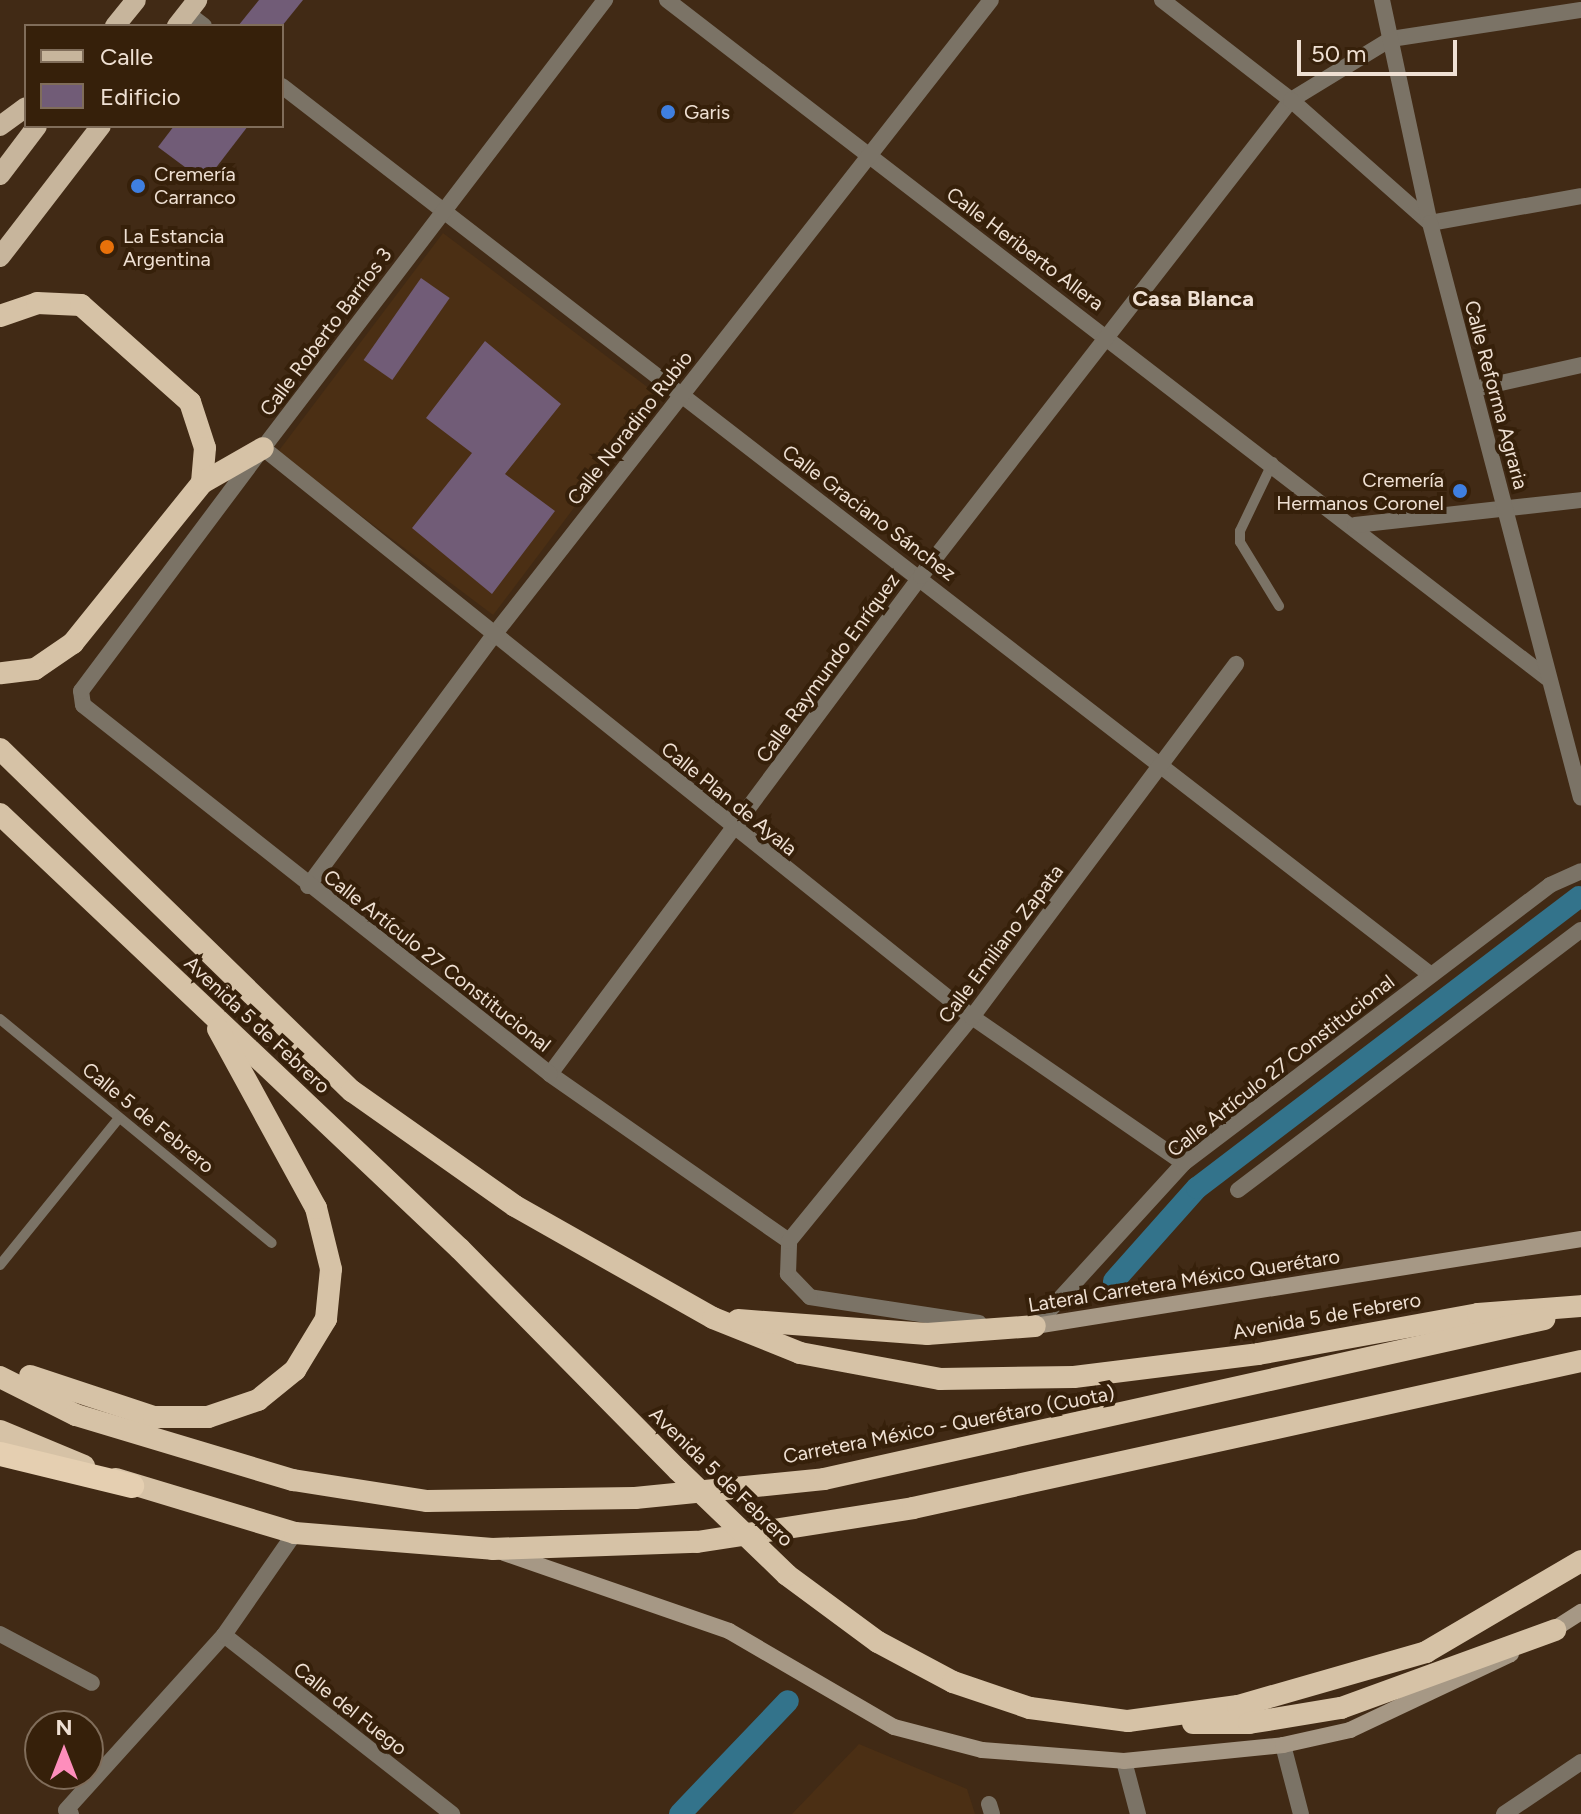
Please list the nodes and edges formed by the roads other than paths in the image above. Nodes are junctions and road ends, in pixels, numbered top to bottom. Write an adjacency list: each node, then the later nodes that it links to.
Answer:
1 (136, 0): 8 (main road)
2 (605, 0): 19 (street, Calle Roberto Barrios 3)
3 (667, 0): 16 (street, Calle Heriberto Allera)
4 (991, 0): 16 (street, Calle Noradino Rubio)
5 (1162, 0): 11 (street)
6 (1382, 0): 9 (street, Calle Reforma Agraria)
7 (1581, 10): 9 (street)
8 (117, 24)
9 (1391, 39): 11 (street); 20 (street, Calle Reforma Agraria)
10 (284, 88): 19 (street, Calle Graciano Sánchez)
11 (1291, 100): 20 (street); 23 (street, Calle Raymundo Enríquez)
12 (24, 108): 13 (main road)
13 (0, 126)
14 (35, 128): 17 (main road)
15 (99, 128): 21 (main road)
16 (867, 156): 23 (street, Calle Heriberto Allera); 26 (street, Calle Noradino Rubio)
17 (0, 175)
18 (1581, 196): 20 (street)
19 (443, 211): 26 (street, Calle Graciano Sánchez); 27 (street, Calle Roberto Barrios 3)
20 (1430, 223): 25 (street, Calle Reforma Agraria)
21 (0, 257)
22 (0, 316): 29 (highway)
23 (1107, 336): 28 (street, Calle Heriberto Allera); 33 (street, Calle Raymundo Enríquez)
24 (1581, 365): 25 (street)
25 (1474, 389): 31 (street, Calle Reforma Agraria)
26 (681, 396): 33 (street, Calle Graciano Sánchez); 35 (street, Calle Noradino Rubio)
27 (263, 448): 29 (highway); 35 (street, Calle Plan de Ayala); 39 (street, Calle Roberto Barrios 3)
28 (1273, 462): 32 (street, Calle Heriberto Allera); 34 (lane)
29 (202, 483): 37 (highway)
30 (1581, 500): 31 (street)
31 (1506, 511): 32 (street); 38 (street, Calle Reforma Agraria)
32 (1355, 525): 38 (street, Calle Heriberto Allera)
33 (921, 576): 41 (street, Calle Graciano Sánchez); 44 (street, Calle Raymundo Enríquez)
34 (1279, 606)
35 (497, 631): 44 (street, Calle Plan de Ayala); 46 (street, Calle Noradino Rubio)
36 (1236, 664): 41 (street, Calle Emiliano Zapata)
37 (0, 673)
38 (1547, 678): 42 (street, Calle Reforma Agraria)
39 (81, 691): 46 (street, Calle Artículo 27 Constitucional)
40 (0, 749): 61 (highway, Avenida 5 de Febrero)
41 (1162, 763): 48 (street, Calle Graciano Sánchez); 50 (street, Calle Emiliano Zapata)
42 (1581, 798)
43 (0, 814): 49 (highway, Avenida 5 de Febrero)
44 (733, 830): 50 (street, Calle Plan de Ayala); 52 (street, Calle Raymundo Enríquez)
45 (1581, 871): 48 (street, Calle Artículo 27 Constitucional)
46 (308, 886): 52 (street, Calle Artículo 27 Constitucional)
47 (1581, 930): 55 (street)
48 (1431, 975): 54 (street, Calle Artículo 27 Constitucional)
49 (208, 1011): 64 (highway); 77 (highway, Avenida 5 de Febrero, bridge)
50 (972, 1017): 54 (street, Calle Plan de Ayala); 57 (street, Calle Emiliano Zapata)
51 (0, 1019): 53 (lane, Calle 5 de Febrero)
52 (550, 1074): 57 (street, Calle Artículo 27 Constitucional)
53 (119, 1118): 58 (lane, Calle 5 de Febrero); 59 (lane)
54 (1184, 1163): 62 (street, Calle Artículo 27 Constitucional)
55 (1238, 1190)
56 (1581, 1239): 62 (main road, Lateral Carretera México Querétaro)
57 (789, 1241): 62 (street, Lateral Carretera México Querétaro)
58 (272, 1243)
59 (0, 1265)
60 (1581, 1308): 61 (highway, Avenida 5 de Febrero); 65 (highway, Carretera México - Querétaro (Cuota))
61 (713, 1318): 62 (highway)
62 (1035, 1326)
63 (1581, 1361): 70 (highway)
64 (0, 1363)
65 (0, 1377)
66 (0, 1431): 68 (highway)
67 (7, 1459): 68 (highway)
68 (132, 1486): 69 (highway)
69 (295, 1533): 70 (highway); 75 (street)
70 (492, 1549): 79 (main road)
71 (1581, 1561): 77 (highway, Avenida 5 de Febrero)
72 (1581, 1612): 73 (main road)
73 (1555, 1630): 77 (highway); 78 (main road)
74 (0, 1634): 76 (street)
75 (224, 1635): 81 (street); 82 (street, Calle del Fuego)
76 (92, 1683)
77 (1128, 1721)
78 (1283, 1745): 79 (main road); 84 (street)
79 (1124, 1761): 83 (street)
80 (1580, 1764): 85 (street)
81 (68, 1812)
82 (452, 1814)
83 (1138, 1814)
84 (1301, 1814)
85 (1504, 1814)

